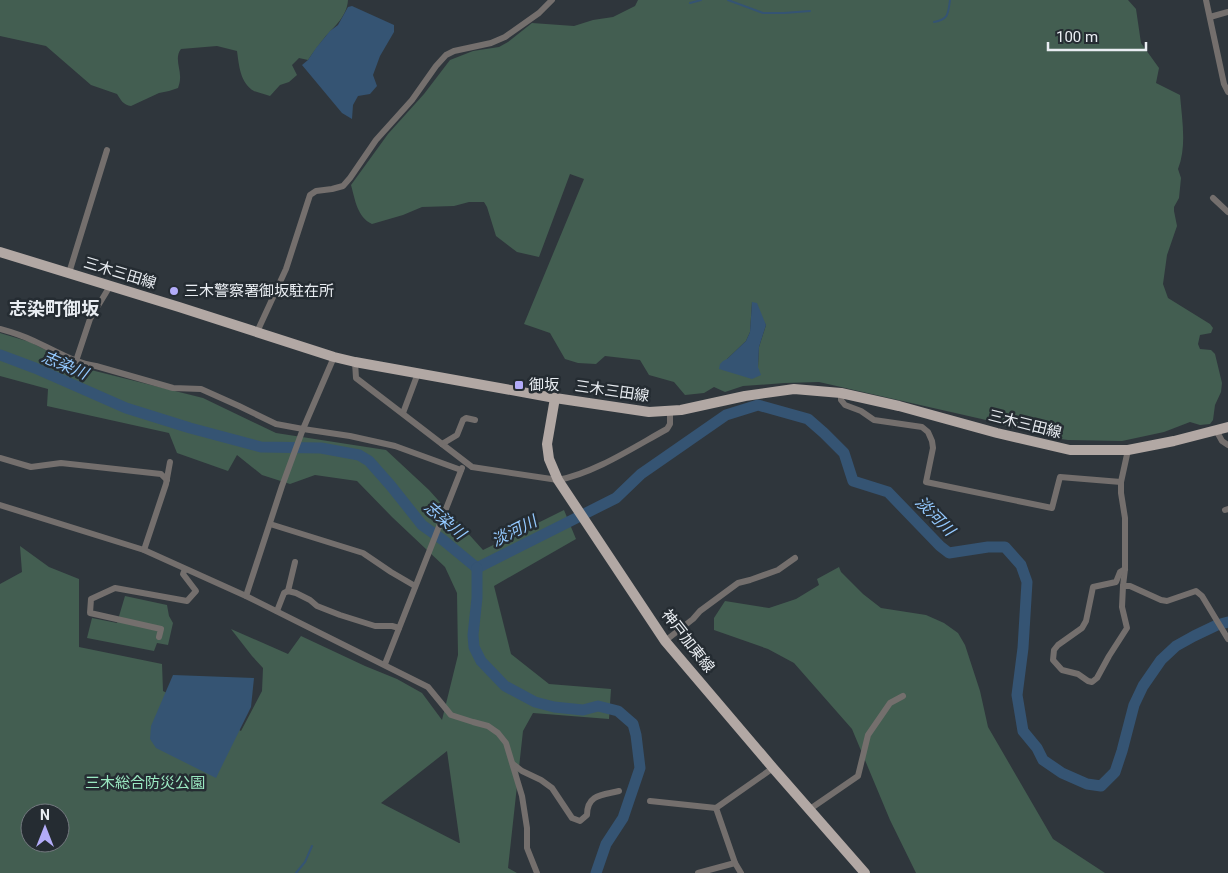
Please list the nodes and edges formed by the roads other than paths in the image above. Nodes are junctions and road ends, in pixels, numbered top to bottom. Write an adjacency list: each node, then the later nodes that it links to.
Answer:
1 (552, 0): 13 (street)
2 (1206, 0): 4 (street)
3 (1228, 12): 4 (street)
4 (1210, 17): 5 (street)
5 (1228, 92)
6 (107, 150): 10 (street)
7 (1213, 198): 8 (street)
8 (1228, 212)
9 (0, 252): 10 (main road, 三木三田線)
10 (69, 273): 11 (main road, 三木三田線)
11 (110, 286): 13 (main road, 三木三田線); 15 (street)
12 (0, 329): 15 (street)
13 (257, 332): 14 (main road, 三木三田線)
14 (334, 357): 16 (main road, 三木三田線); 24 (street)
15 (76, 361): 24 (street)
16 (355, 362): 17 (main road, 三木三田線); 21 (street)
17 (418, 373): 19 (main road, 三木三田線); 21 (street)
18 (841, 393): 20 (main road, 三木三田線); 28 (main road, 三木三田線); 35 (street)
19 (555, 398): 20 (main road, 三木三田線); 34 (main road, 神戸加東線)
20 (670, 412): 34 (street)
21 (403, 414): 26 (street)
22 (475, 420): 26 (street)
23 (1228, 427): 25 (main road, 三木三田線)
24 (303, 430): 32 (street); 37 (street)
25 (1216, 430): 27 (street); 28 (main road, 三木三田線)
26 (442, 444): 31 (street)
27 (1228, 446)
28 (1128, 450): 35 (street)
29 (0, 458): 33 (street)
30 (170, 462): 33 (street)
31 (465, 463): 32 (street); 34 (street)
32 (461, 470): 43 (street)
33 (167, 480): 38 (street)
34 (558, 480): 51 (main road, 神戸加東線)
35 (1121, 482): 42 (street)
36 (0, 505): 38 (street)
37 (270, 524): 43 (street); 46 (street)
38 (144, 550): 41 (street)
39 (795, 558): 51 (street)
40 (295, 562): 45 (street)
41 (185, 569): 46 (street); 49 (street)
42 (1125, 569): 44 (street); 44 (street)
43 (415, 586): 48 (street)
44 (1123, 586): 50 (street)
45 (288, 591): 47 (street); 48 (street)
46 (246, 596): 47 (street)
47 (277, 611): 52 (street)
48 (399, 628): 52 (street)
49 (160, 637)
50 (1227, 638)
51 (665, 640): 55 (main road, 神戸加東線)
52 (385, 664): 54 (street)
53 (903, 696): 59 (street)
54 (513, 764): 56 (street); 61 (street)
55 (773, 768): 58 (street); 59 (main road, 神戸加東線)
56 (618, 791)
57 (650, 801): 58 (street)
58 (716, 808): 60 (street)
59 (810, 809): 64 (main road, 神戸加東線)
60 (734, 863): 62 (street); 63 (street)
61 (537, 873)
62 (698, 873)
63 (741, 873)
64 (865, 873)

